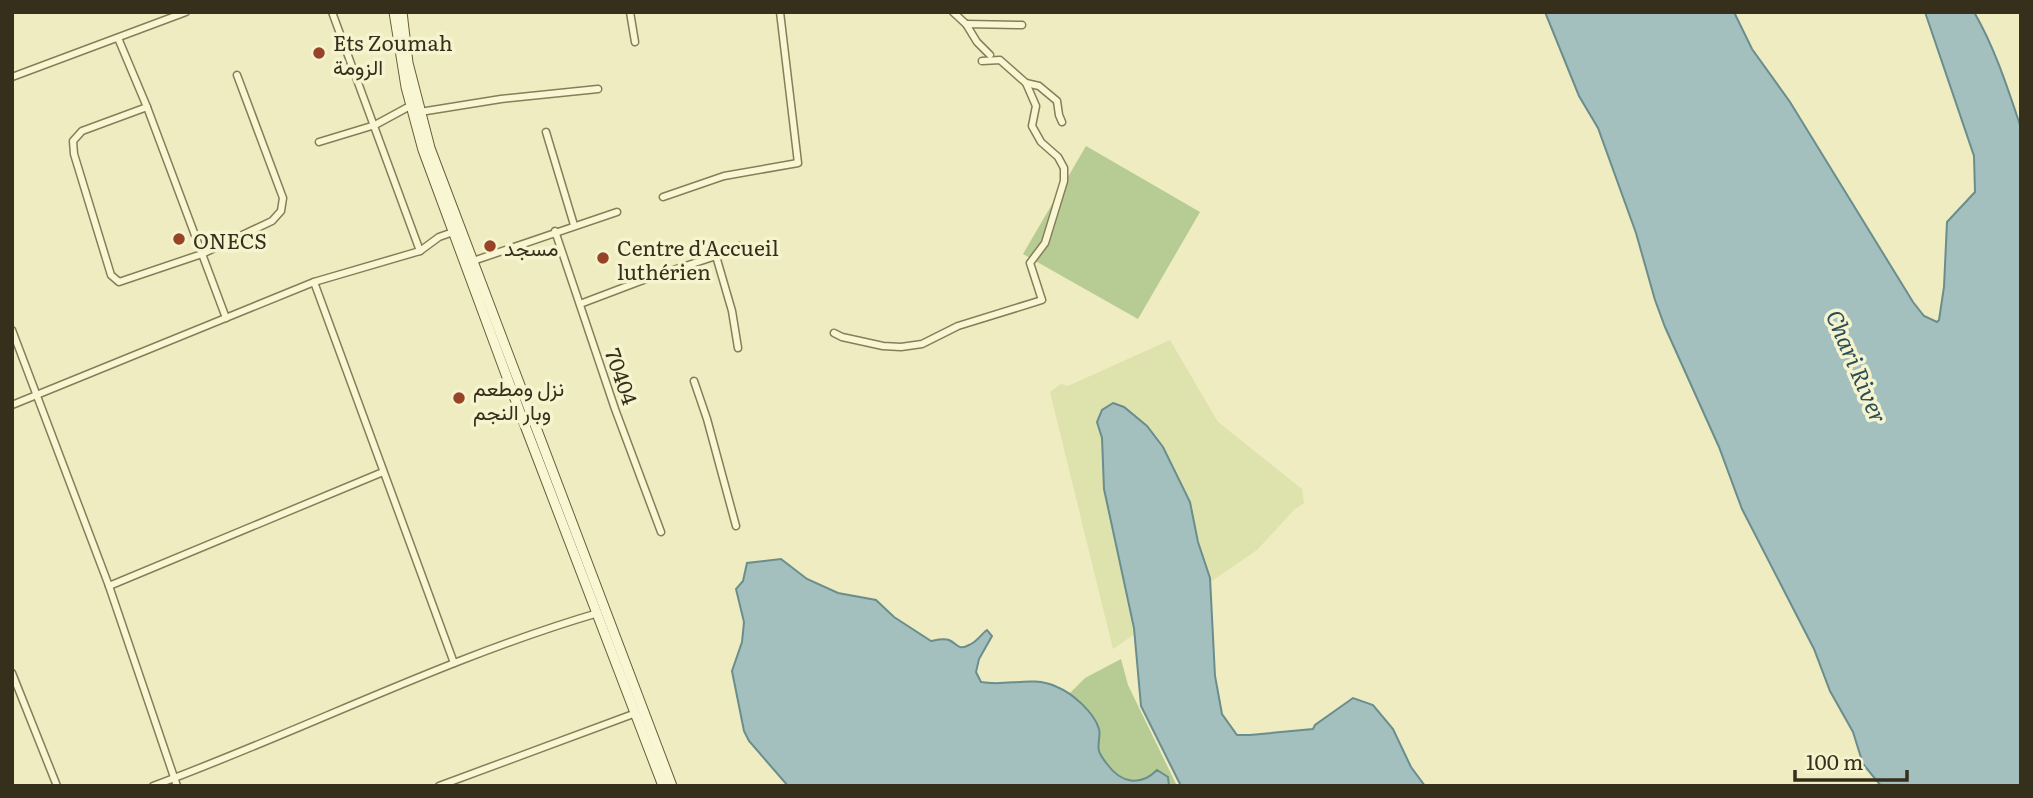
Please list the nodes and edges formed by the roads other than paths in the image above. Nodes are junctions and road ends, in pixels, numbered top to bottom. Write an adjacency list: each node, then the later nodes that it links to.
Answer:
1 (186, 12): 10 (street)
2 (332, 12): 22 (street)
3 (394, 12): 18 (main road)
4 (402, 12): 20 (main road)
5 (631, 12): 11 (street)
6 (780, 12): 25 (street)
7 (953, 12): 8 (street)
8 (967, 25): 9 (street); 12 (street)
9 (1022, 25)
10 (118, 38): 15 (street); 19 (street)
11 (635, 42)
12 (990, 55)
13 (982, 61): 16 (street)
14 (237, 75): 32 (street)
15 (12, 76)
16 (1026, 83): 21 (street); 39 (street)
17 (598, 89): 20 (street)
18 (410, 106): 22 (street); 28 (main road)
19 (147, 107): 32 (street); 32 (street)
20 (420, 112): 28 (main road)
21 (1062, 122)
22 (375, 125): 24 (street); 31 (street)
23 (546, 132): 27 (street)
24 (319, 142)
25 (663, 197)
26 (617, 212): 27 (street)
27 (574, 225): 29 (street)
28 (457, 231): 31 (street); 34 (main road); 48 (main road)
29 (555, 231): 34 (street); 36 (street, 70404)
30 (740, 246): 33 (street)
31 (420, 251): 35 (street)
32 (202, 254): 37 (street)
33 (716, 256): 36 (street); 40 (street)
34 (473, 261): 48 (main road)
35 (314, 282): 37 (street); 44 (street)
36 (580, 304): 46 (street, 70404)
37 (226, 318): 42 (street)
38 (12, 330): 42 (street)
39 (834, 333)
40 (738, 348)
41 (694, 381): 45 (street)
42 (38, 395): 43 (street); 47 (street)
43 (12, 405)
44 (383, 472): 47 (street); 49 (street)
45 (736, 526)
46 (661, 532)
47 (109, 586): 52 (street)
48 (601, 612): 49 (street); 51 (main road); 58 (main road)
49 (454, 663): 52 (street)
50 (12, 673): 53 (street)
51 (636, 713): 56 (street); 57 (main road)
52 (173, 777): 54 (street); 55 (street)
53 (57, 786)
54 (153, 786)
55 (177, 786)
56 (439, 786)
57 (663, 786)
58 (672, 786)

